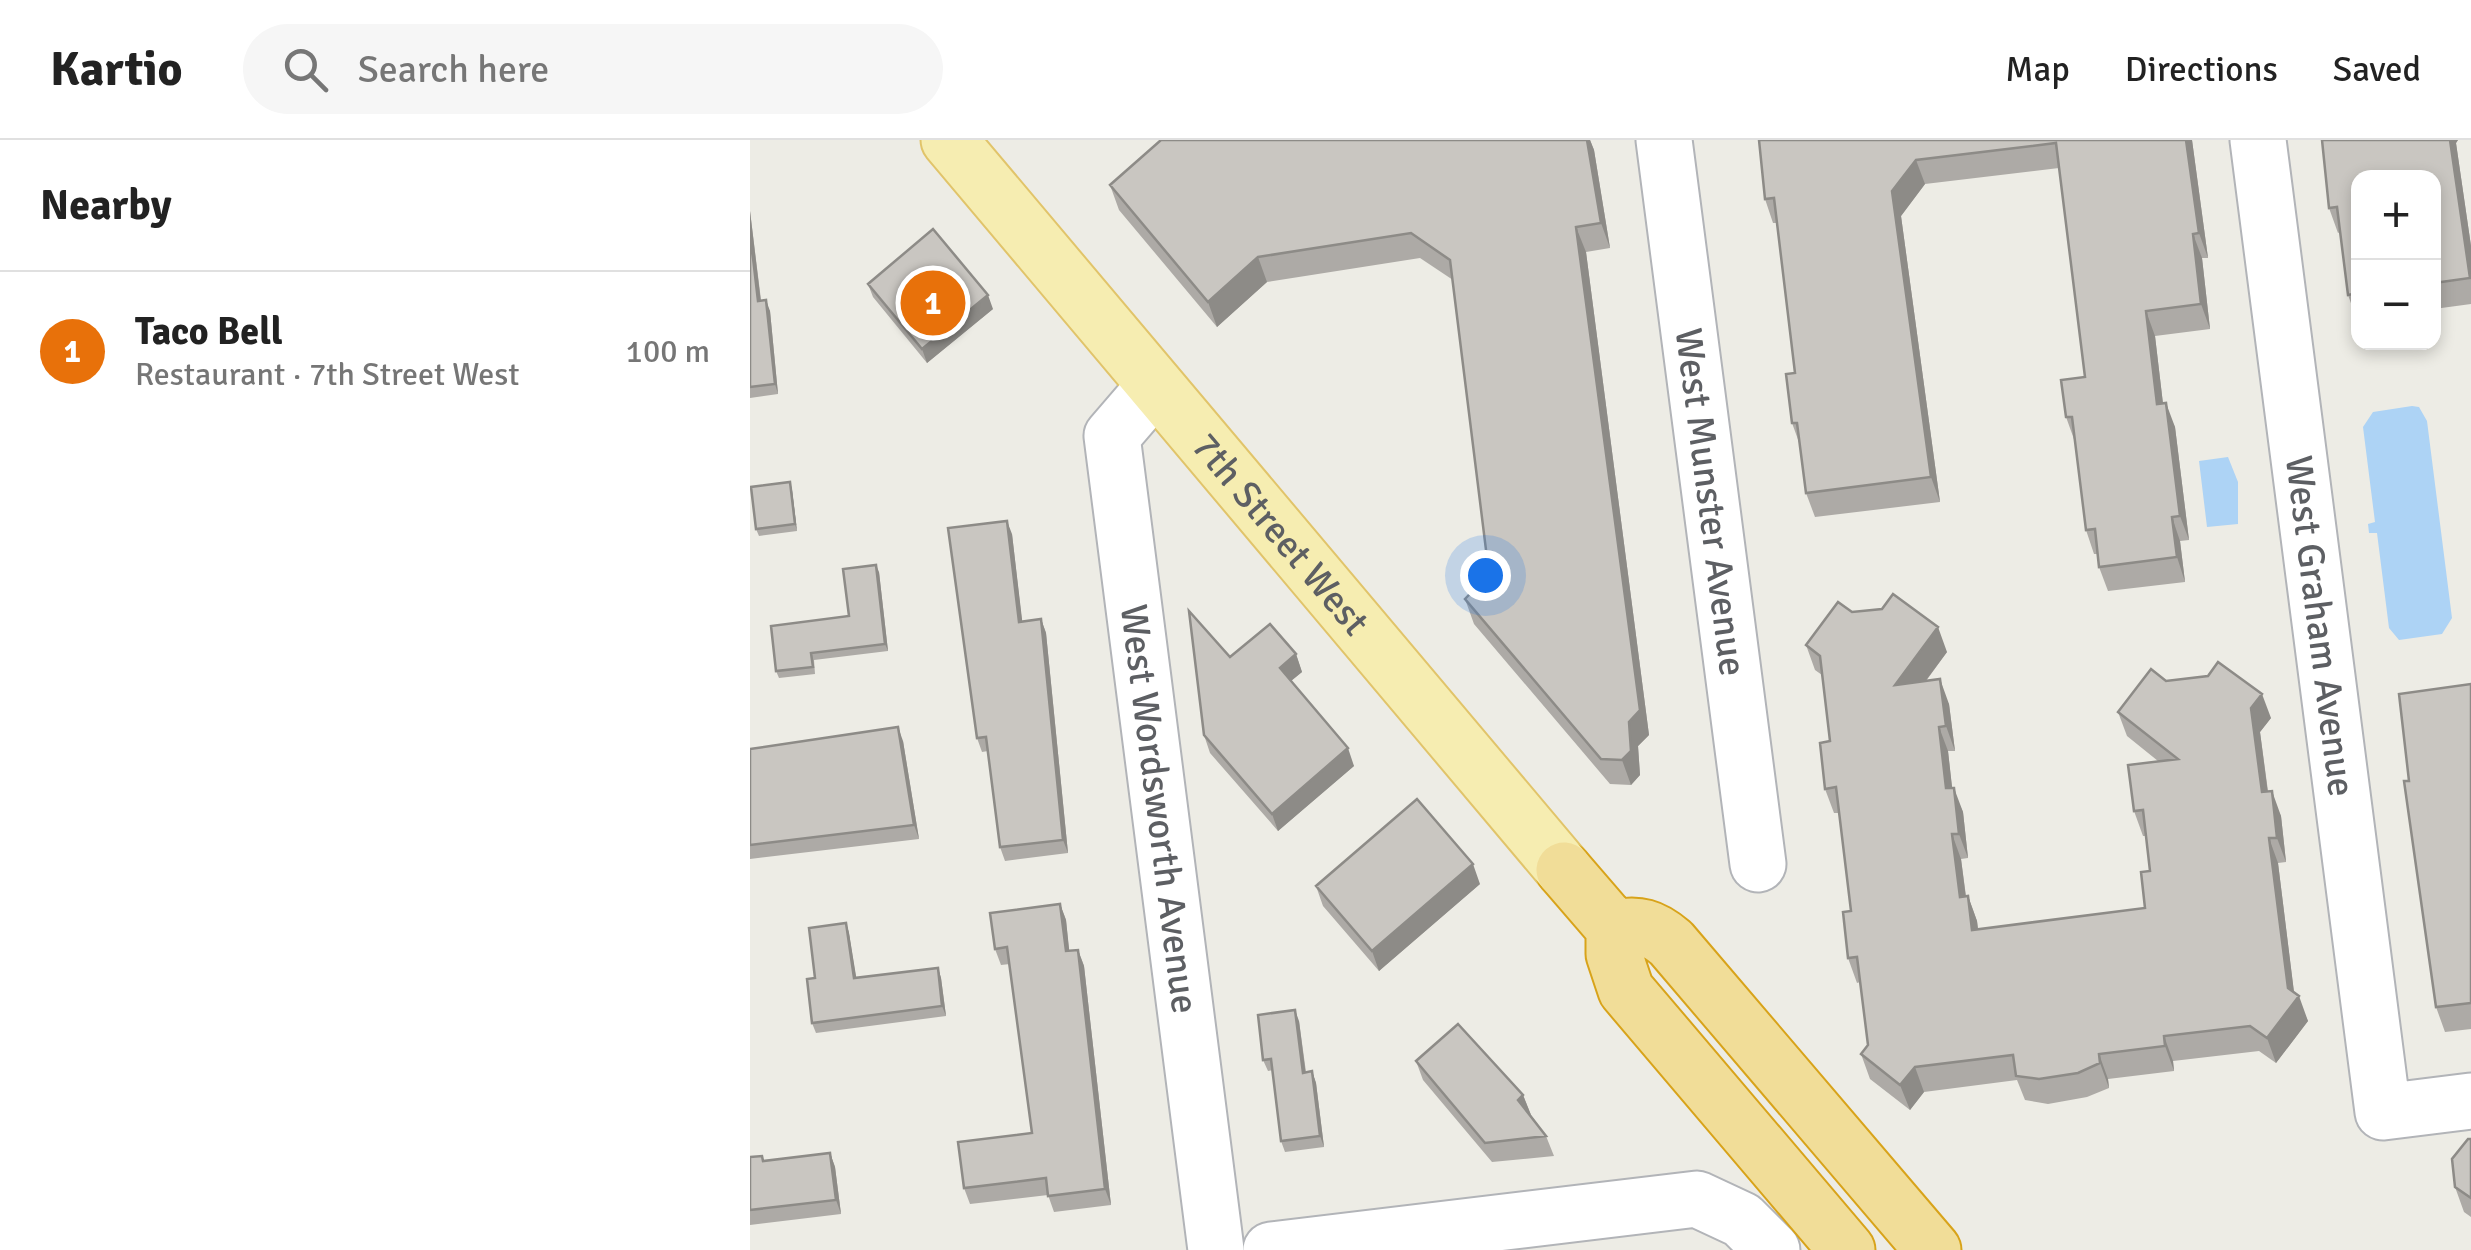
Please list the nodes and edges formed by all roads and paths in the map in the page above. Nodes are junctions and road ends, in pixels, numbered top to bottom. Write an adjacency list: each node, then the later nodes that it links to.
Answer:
1 (949, 140): 4 (main road, 7th Street West)
2 (1664, 140): 5 (street, West Munster Avenue)
3 (2258, 140): 8 (street, West Graham Avenue)
4 (1155, 386): 6 (main road, 7th Street West); 9 (street, West Wordsworth Avenue)
5 (1758, 864)
6 (1564, 870): 7 (highway, 7th Street West)
7 (1614, 928): 12 (highway); 13 (highway)
8 (2471, 1101)
9 (1216, 1250)
10 (1271, 1250): 11 (street)
11 (1772, 1250)
12 (1847, 1250)
13 (1933, 1250)

